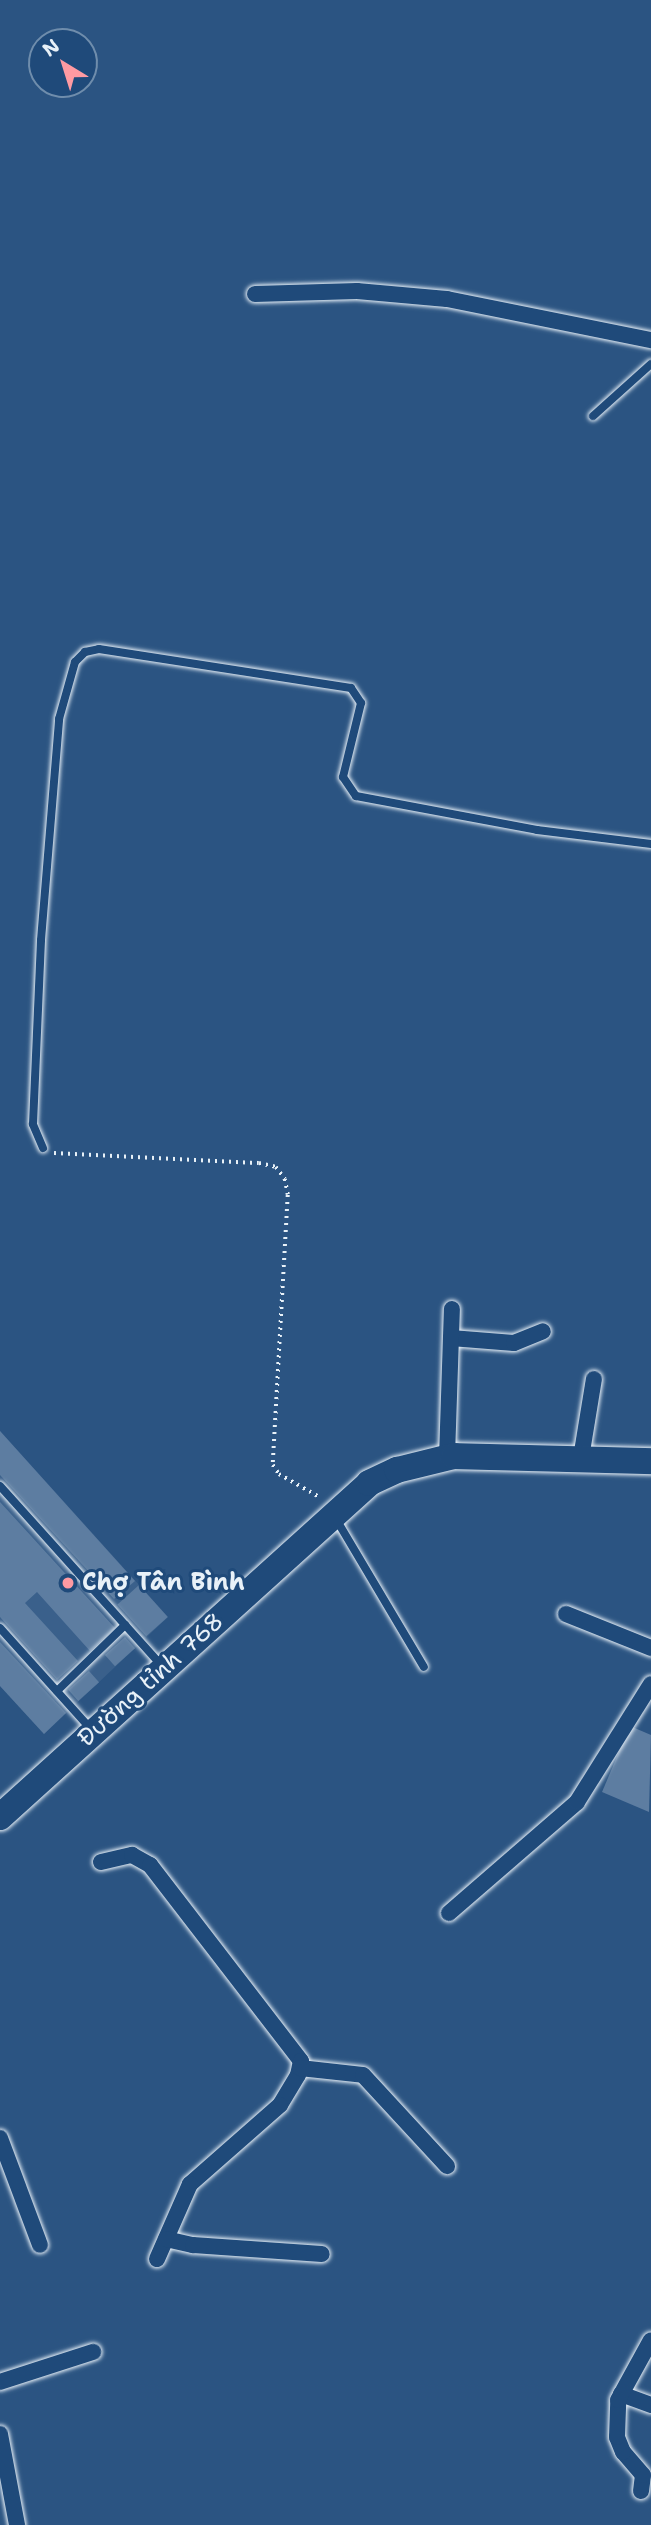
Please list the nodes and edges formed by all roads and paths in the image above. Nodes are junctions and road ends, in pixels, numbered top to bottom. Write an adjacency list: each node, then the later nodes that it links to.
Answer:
1 (256, 293): 2 (street)
2 (651, 340)
3 (651, 364): 4 (lane)
4 (593, 416)
5 (651, 844): 6 (lane)
6 (43, 1147): 15 (path)
7 (452, 1309): 9 (street)
8 (543, 1331): 9 (street)
9 (451, 1338): 11 (street)
10 (594, 1379): 12 (street)
11 (447, 1457): 12 (main road, Đường tỉnh 768); 15 (main road, Đường tỉnh 768)
12 (581, 1458): 13 (main road, Đường tỉnh 768)
13 (651, 1461)
14 (0, 1486): 17 (lane)
15 (336, 1511): 20 (lane); 21 (main road, Đường tỉnh 768)
16 (566, 1614): 19 (street)
17 (125, 1625): 21 (lane); 23 (lane)
18 (0, 1628): 23 (lane)
19 (651, 1648)
20 (424, 1667)
21 (164, 1668): 24 (main road, Đường tỉnh 768)
22 (651, 1684): 27 (street)
23 (57, 1691): 24 (lane)
24 (94, 1732): 25 (main road, Đường tỉnh 768)
25 (0, 1817)
26 (101, 1862): 28 (street)
27 (449, 1913)
28 (300, 2068): 30 (street); 31 (street)
29 (0, 2138): 32 (street)
30 (447, 2166)
31 (166, 2239): 33 (street); 34 (street)
32 (40, 2245)
33 (322, 2254)
34 (157, 2259)
35 (651, 2340): 38 (street)
36 (93, 2352): 37 (street)
37 (0, 2382)
38 (621, 2394): 39 (street); 41 (street)
39 (651, 2405)
40 (0, 2434): 42 (street)
41 (641, 2490)
42 (18, 2525)

